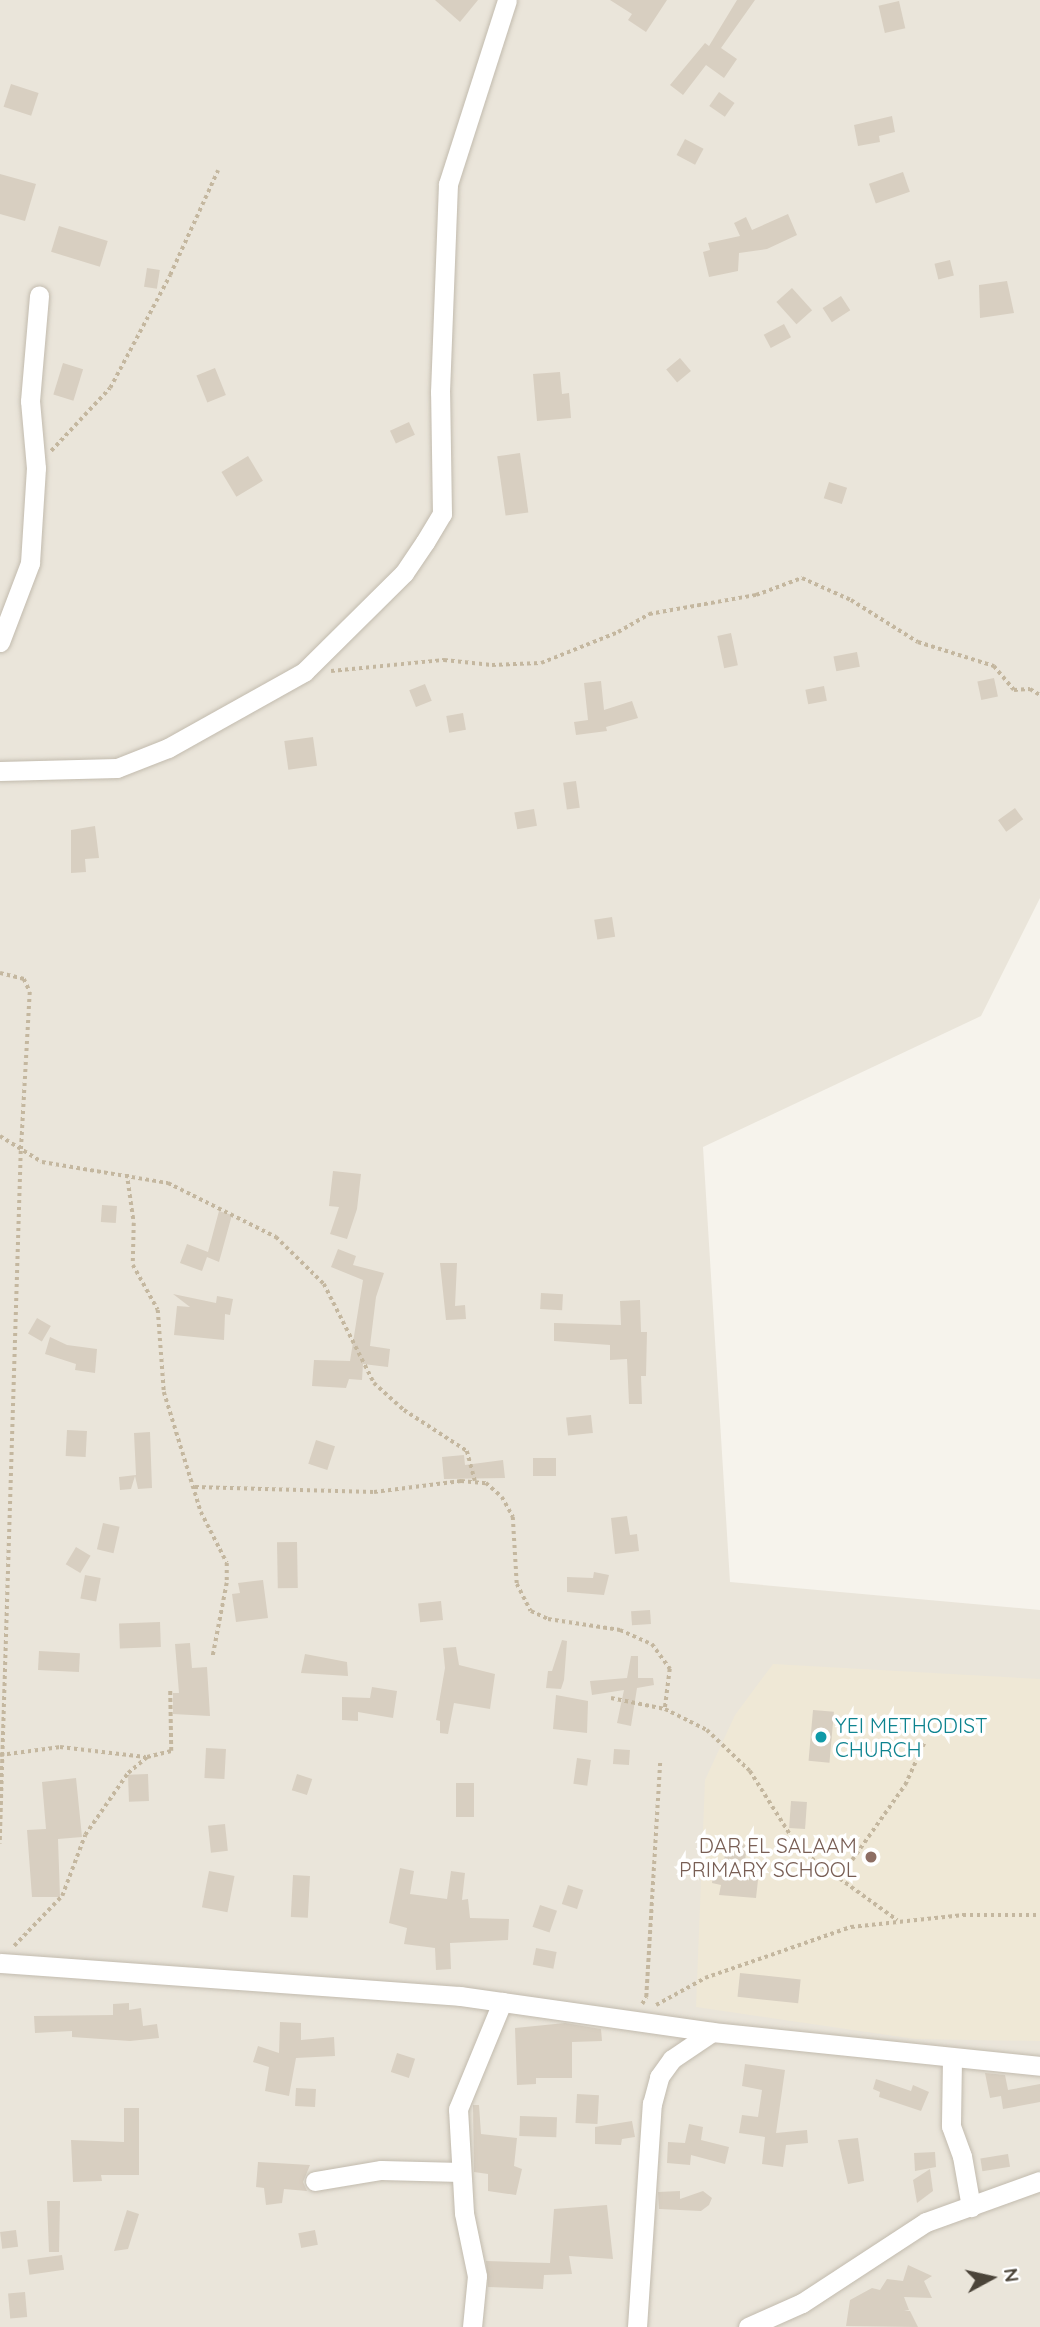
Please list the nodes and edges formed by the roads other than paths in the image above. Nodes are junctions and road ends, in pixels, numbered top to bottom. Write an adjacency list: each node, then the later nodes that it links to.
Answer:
1 (507, 0): 4 (street)
2 (39, 295): 3 (street)
3 (0, 642)
4 (0, 771)
5 (4, 1958): 6 (street)
6 (502, 2001): 7 (street); 10 (street)
7 (712, 2032): 8 (street); 15 (street)
8 (952, 2059): 9 (street); 13 (street)
9 (1040, 2066)
10 (461, 2172): 12 (street); 14 (street)
11 (1040, 2180): 13 (street)
12 (314, 2181)
13 (971, 2207): 16 (street)
14 (472, 2327)
15 (637, 2327)
16 (748, 2327)

